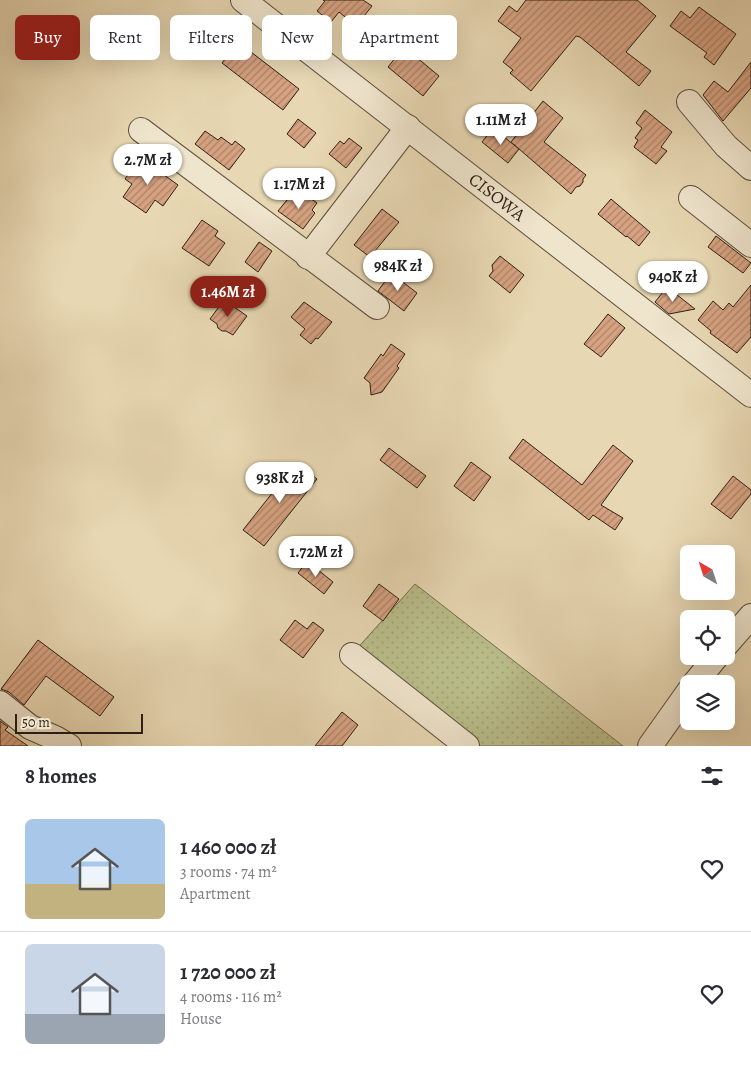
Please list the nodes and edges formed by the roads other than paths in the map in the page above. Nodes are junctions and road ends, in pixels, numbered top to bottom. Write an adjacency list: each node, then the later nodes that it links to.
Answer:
1 (243, 0): 3 (street, CISOWA)
2 (689, 102): 5 (street)
3 (408, 127): 8 (street); 10 (street, CISOWA)
4 (141, 130): 8 (street)
5 (751, 168)
6 (691, 198): 7 (street)
7 (751, 245)
8 (308, 257): 9 (street)
9 (377, 307)
10 (751, 395)
11 (751, 616): 12 (street)
12 (735, 635)
13 (352, 655): 19 (street)
14 (710, 665): 15 (street)
15 (701, 675)
16 (0, 703): 18 (street)
17 (680, 704): 20 (street)
18 (69, 746)
19 (467, 746)
20 (650, 746)

